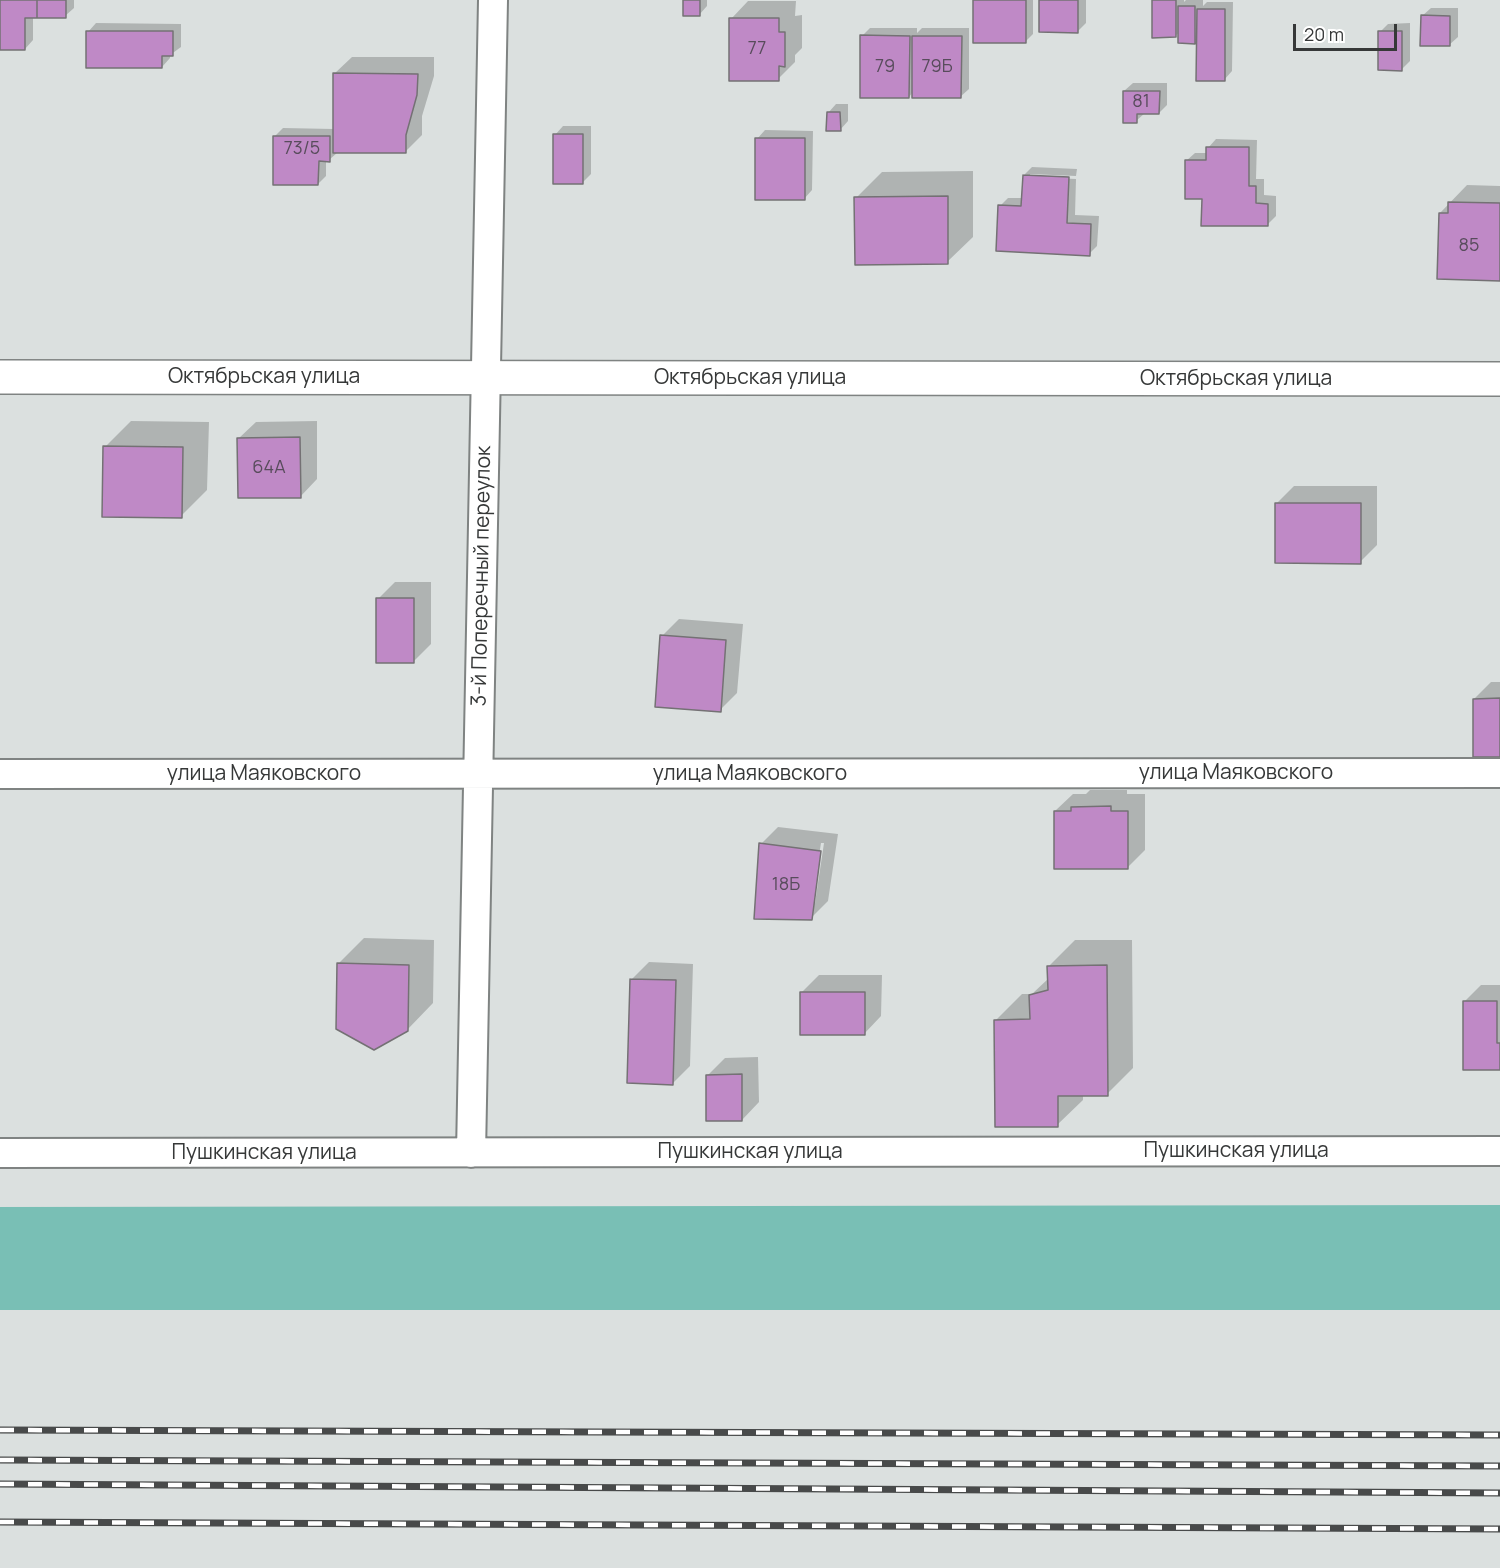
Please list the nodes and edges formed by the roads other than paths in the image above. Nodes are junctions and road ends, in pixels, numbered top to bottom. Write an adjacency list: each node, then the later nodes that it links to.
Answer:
1 (493, 0): 3 (street, 3-й Поперечный переулок)
2 (0, 377): 3 (street, Октябрьская улица)
3 (486, 378): 4 (street, Октябрьская улица); 7 (street, 3-й Поперечный переулок)
4 (1500, 379)
5 (1500, 773): 7 (street, улица Маяковского)
6 (0, 774): 7 (street, улица Маяковского)
7 (478, 774): 10 (street, 3-й Поперечный переулок)
8 (1500, 1151): 10 (street, Пушкинская улица)
9 (0, 1153): 10 (street, Пушкинская улица)
10 (471, 1153)

